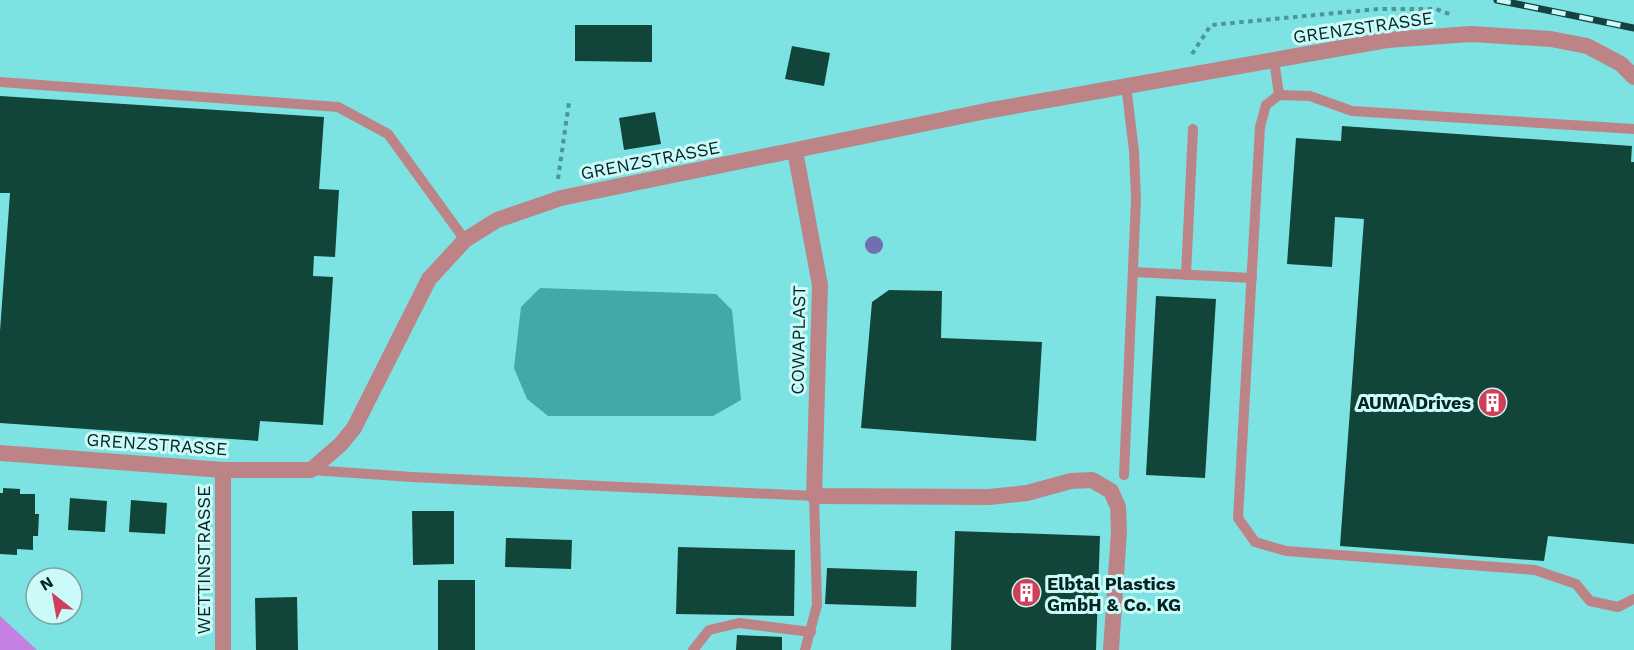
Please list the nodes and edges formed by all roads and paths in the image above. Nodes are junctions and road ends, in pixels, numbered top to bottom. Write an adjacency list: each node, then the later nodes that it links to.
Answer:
1 (1456, 17): 3 (path)
2 (1274, 60): 4 (street, GRENZSTRASSE); 6 (street, GRENZSTRASSE); 7 (lane)
3 (1186, 63)
4 (1634, 77)
5 (0, 82): 13 (lane)
6 (1126, 85): 11 (street, GRENZSTRASSE); 14 (lane)
7 (1279, 95): 10 (lane); 16 (lane)
8 (569, 102): 12 (path)
9 (1193, 129): 15 (lane)
10 (1634, 129)
11 (795, 151): 12 (street, GRENZSTRASSE); 21 (street, COWAPLAST)
12 (561, 198): 13 (street, GRENZSTRASSE)
13 (465, 240): 19 (street, GRENZSTRASSE)
14 (1133, 272): 15 (lane); 20 (lane)
15 (1186, 274): 16 (lane)
16 (1252, 278): 22 (lane)
17 (0, 453): 18 (street, GRENZSTRASSE)
18 (223, 470): 19 (street, GRENZSTRASSE); 24 (street, WETTINSTRASSE)
19 (311, 470): 21 (lane, GRENZSTRASSE)
20 (1124, 475)
21 (814, 496): 23 (lane); 27 (street, GRENZSTRASSE)
22 (1634, 599)
23 (811, 632): 25 (lane); 26 (lane)
24 (223, 650)
25 (693, 650)
26 (805, 650)
27 (1111, 650)

